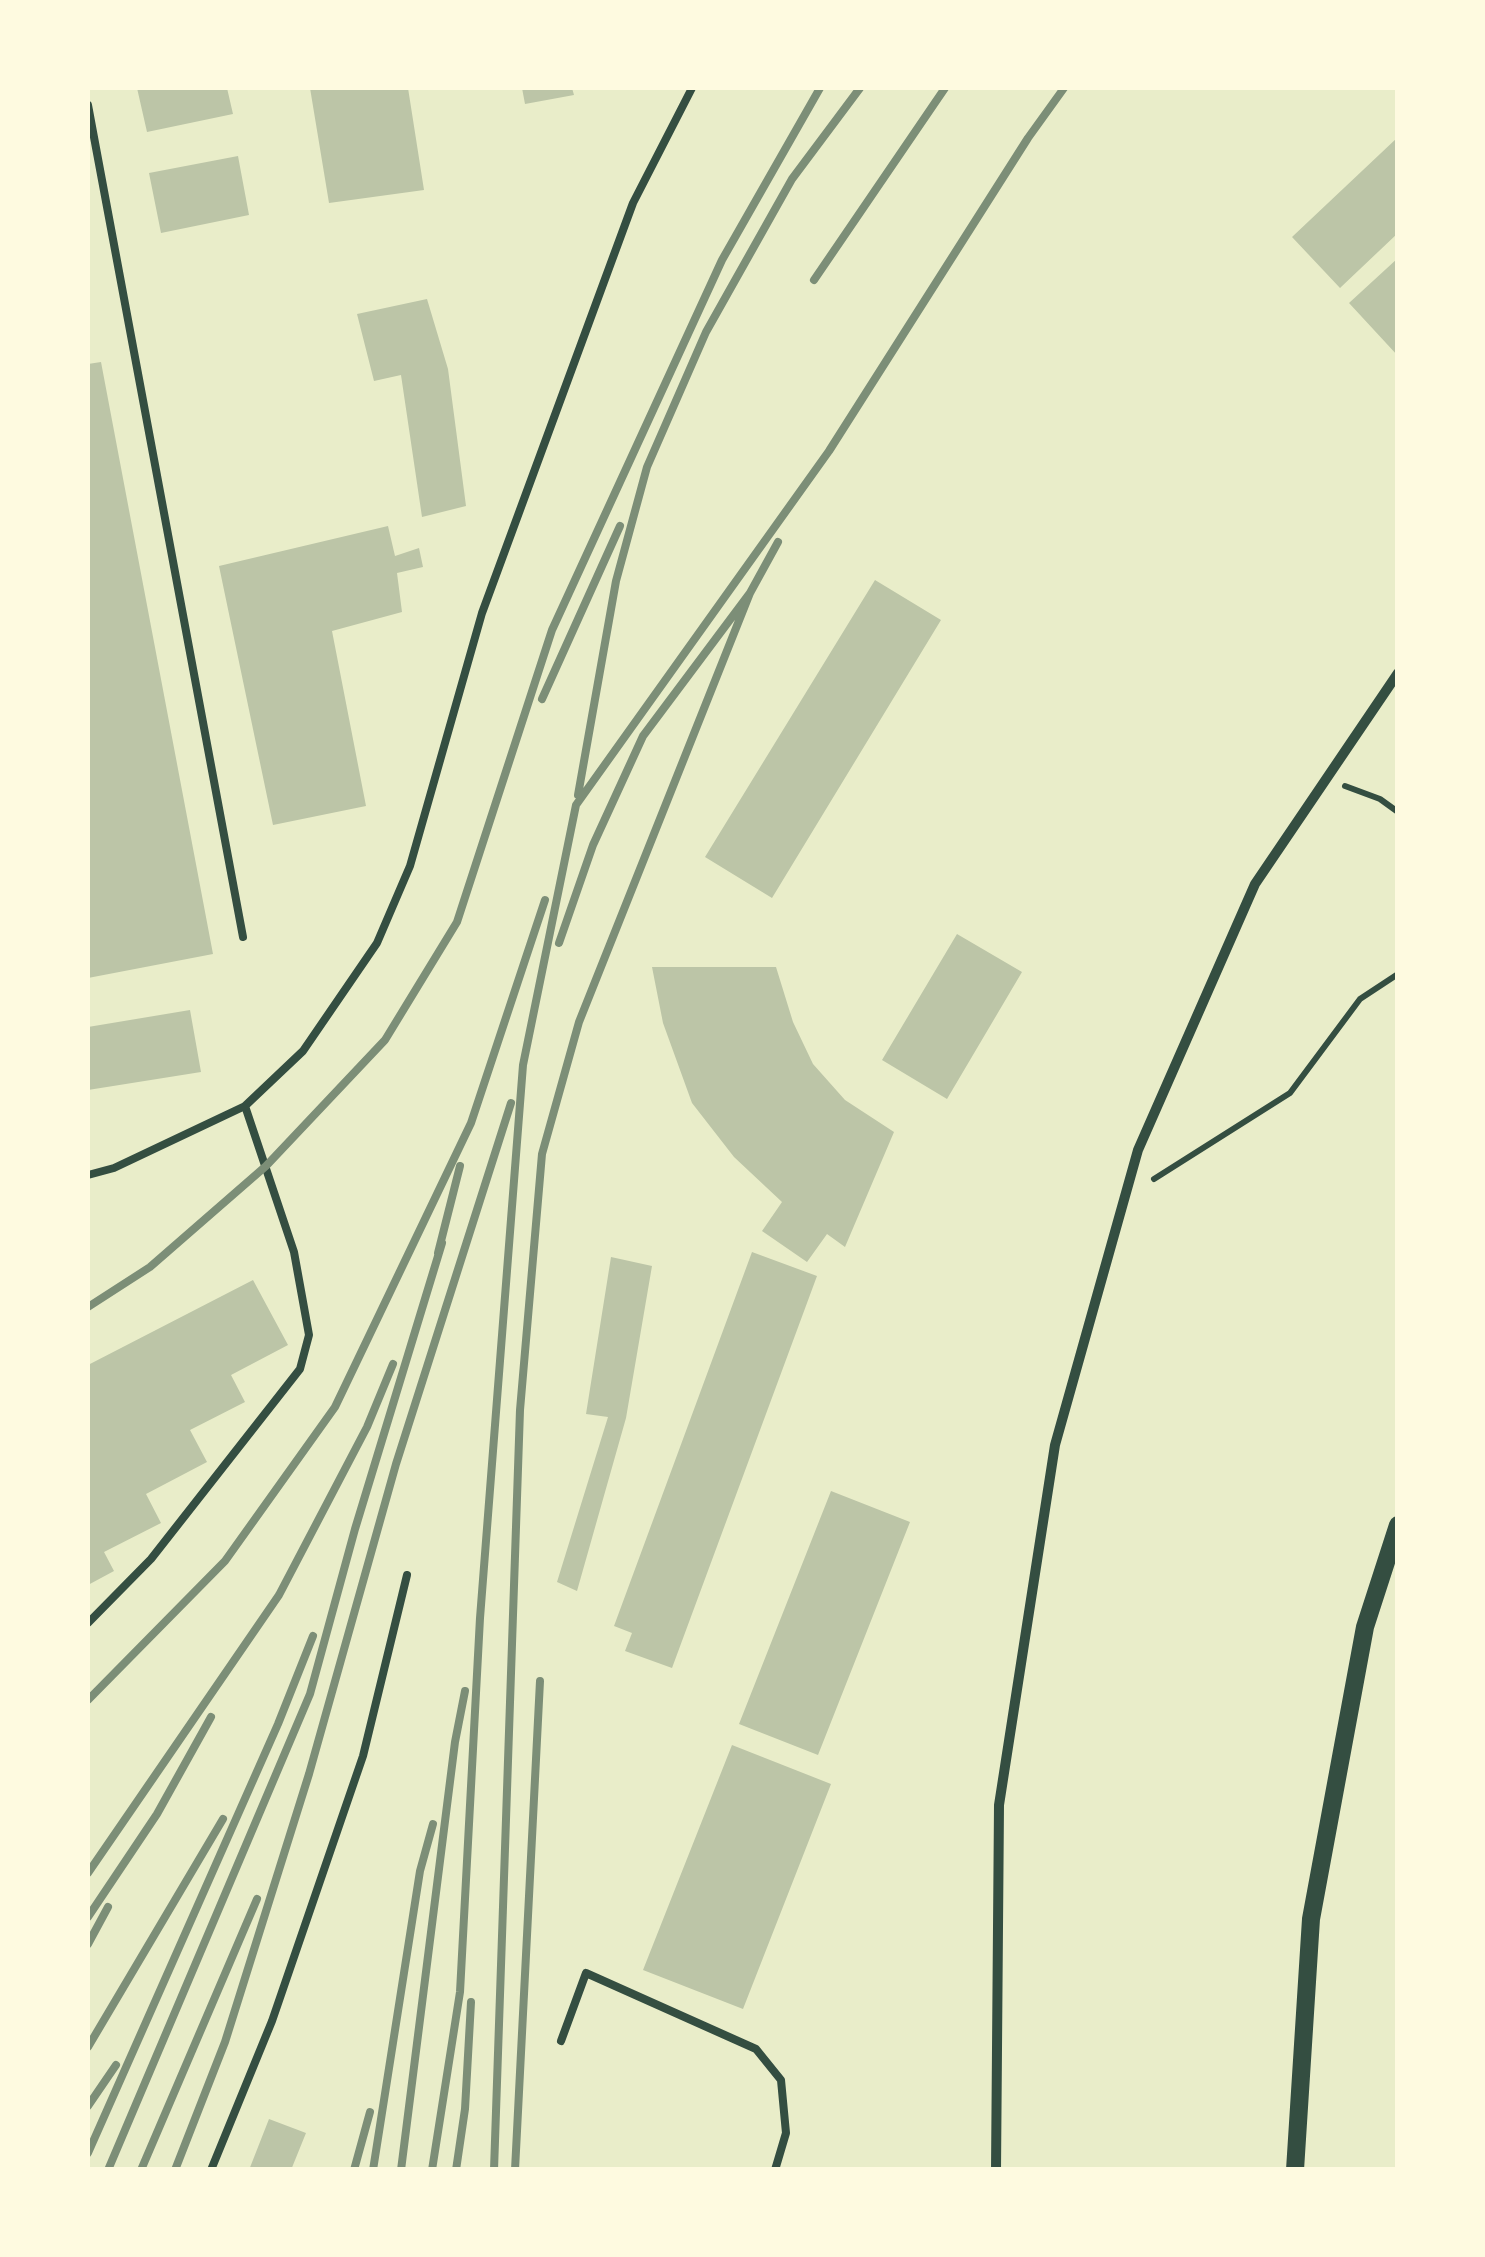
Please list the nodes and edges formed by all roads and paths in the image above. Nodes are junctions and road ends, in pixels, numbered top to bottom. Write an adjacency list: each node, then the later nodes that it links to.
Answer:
1 (692, 88): 8 (lane)
2 (88, 105): 6 (lane)
3 (1398, 673): 4 (street)
4 (1326, 779): 5 (path); 10 (street)
5 (1398, 812)
6 (243, 937)
7 (1398, 974): 10 (path)
8 (245, 1106): 9 (lane); 13 (lane)
9 (88, 1174)
10 (1126, 1192): 17 (street)
11 (1398, 1525): 18 (street)
12 (407, 1575): 15 (lane)
13 (88, 1623)
14 (561, 2042): 16 (lane)
15 (210, 2170)
16 (775, 2170)
17 (996, 2170)
18 (1295, 2170)

